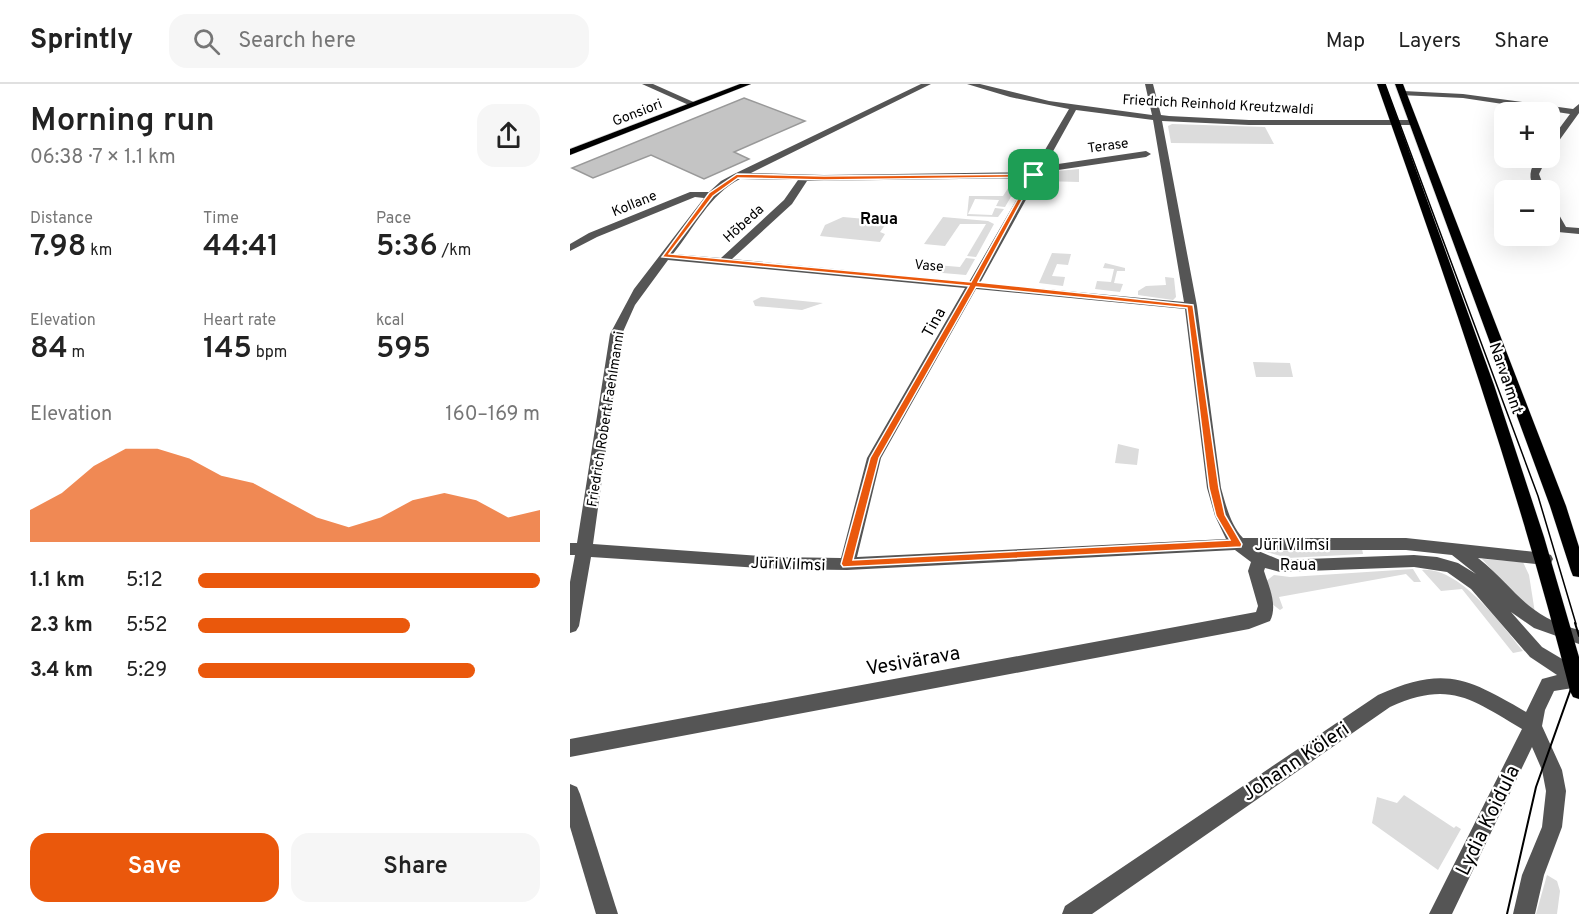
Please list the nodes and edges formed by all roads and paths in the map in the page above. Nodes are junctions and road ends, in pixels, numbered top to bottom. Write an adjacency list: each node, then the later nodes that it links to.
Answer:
1 (646, 84): 8 (street)
2 (747, 84): 8 (main road, Gonsiori)
3 (927, 84): 18 (street, Friedrich Robert Faehlmanni)
4 (971, 84): 9 (street, Friedrich Reinhold Kreutzwaldi)
5 (1149, 84): 11 (street, Raua)
6 (1381, 84): 12 (main road, Narva mnt)
7 (1401, 88): 10 (street); 13 (main road, Narva mnt)
8 (694, 104): 15 (main road, Gonsiori)
9 (1074, 107): 11 (street, Friedrich Reinhold Kreutzwaldi); 17 (street, Tina)
10 (1577, 109): 14 (street)
11 (1157, 117): 12 (street, Friedrich Reinhold Kreutzwaldi); 27 (street, Raua)
12 (1395, 121): 13 (street, Friedrich Reinhold Kreutzwaldi); 31 (main road, Narva mnt)
13 (1413, 122): 34 (main road, Narva mnt)
14 (1560, 133)
15 (570, 152)
16 (1146, 153): 17 (street, Terase)
17 (1036, 171): 19 (street, Terase); 26 (street, Tina)
18 (737, 176): 19 (street, Terase); 20 (street, Friedrich Robert Faehlmanni)
19 (804, 178): 25 (street, Hõbeda)
20 (711, 195): 23 (street, Kollane); 24 (street, Friedrich Robert Faehlmanni)
21 (1560, 226): 22 (street)
22 (1579, 231)
23 (570, 248)
24 (664, 256): 25 (street, Vase); 29 (street, Friedrich Robert Faehlmanni)
25 (724, 261): 26 (street, Vase)
26 (973, 284): 27 (street, Vase); 33 (street, Tina)
27 (1191, 306): 28 (street, Raua)
28 (1237, 544): 30 (street, Jüri Vilmsi); 32 (street, Raua); 33 (street, Jüri Vilmsi)
29 (577, 550): 33 (street, Jüri Vilmsi); 35 (street, Friedrich Robert Faehlmanni)
30 (1456, 551): 31 (street, Jüri Vilmsi); 36 (street)
31 (1545, 559): 36 (main road, Narva mnt)
32 (1260, 561): 37 (street, Raua); 39 (street, Vesivärava)
33 (847, 564)
34 (1579, 571)
35 (570, 626)
36 (1572, 635): 37 (main road, Narva mnt)
37 (1578, 683): 38 (street, Lydia Koidula)
38 (1533, 726): 42 (street, Johann Köleri); 43 (street, Lydia Koidula); 44 (street)
39 (570, 748)
40 (570, 794): 41 (street)
41 (607, 914)
42 (1073, 914)
43 (1440, 914)
44 (1524, 914)

